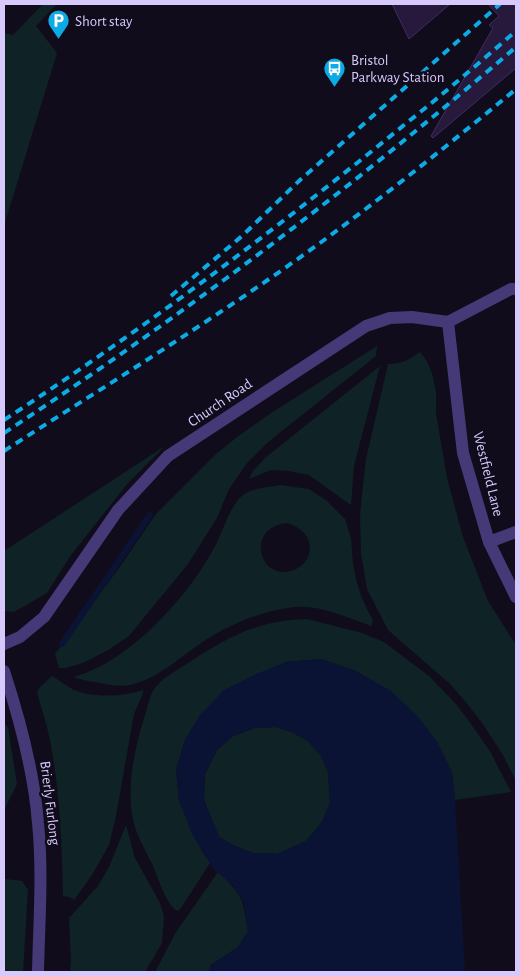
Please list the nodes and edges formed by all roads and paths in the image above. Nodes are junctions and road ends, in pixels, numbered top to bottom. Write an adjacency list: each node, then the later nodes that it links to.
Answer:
1 (516, 289): 2 (street)
2 (448, 322): 4 (street, Westfield Lane); 6 (street, Church Road)
3 (516, 532): 4 (street)
4 (489, 542): 5 (street, Westfield Lane)
5 (516, 597)
6 (4, 644)
7 (4, 670): 8 (street, Brierly Furlong)
8 (38, 972)

